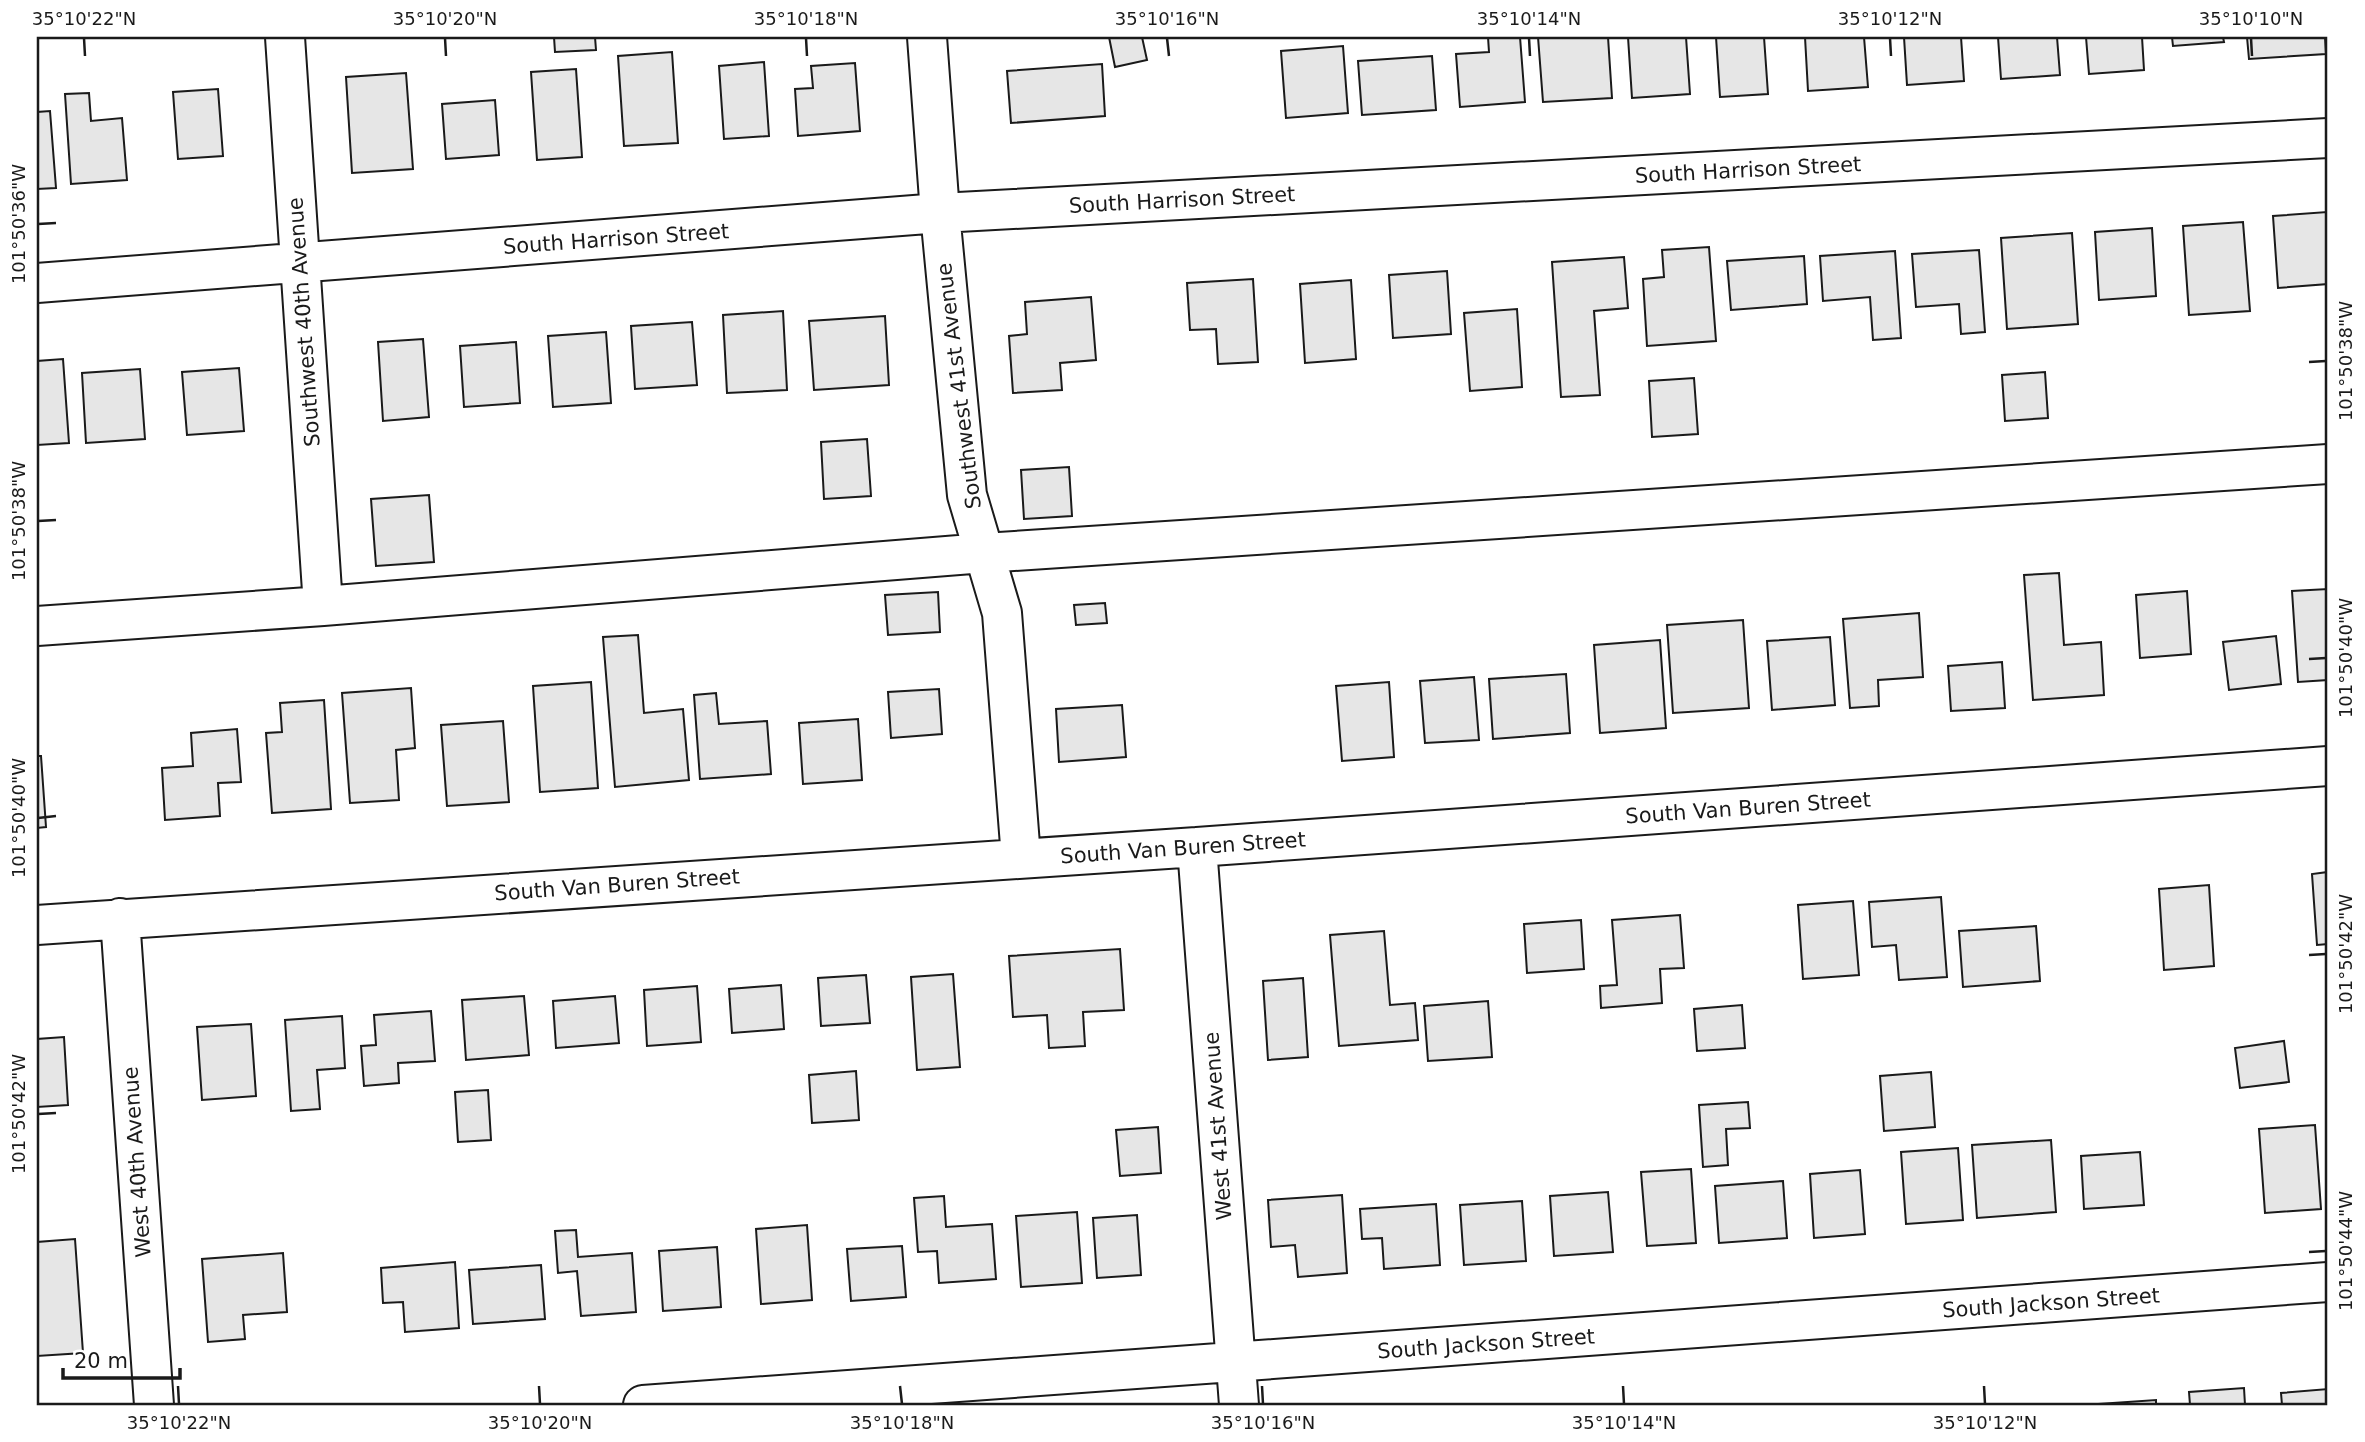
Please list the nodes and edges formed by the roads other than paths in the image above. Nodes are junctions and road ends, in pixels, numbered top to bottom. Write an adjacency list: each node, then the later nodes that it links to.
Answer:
1 (285, 37): 5 (street, Southwest 40th Avenue)
2 (927, 37): 4 (street, Southwest 41st Avenue)
3 (2328, 138): 4 (street, South Harrison Street)
4 (940, 214): 5 (street, South Harrison Street); 8 (street, Southwest 41st Avenue)
5 (299, 263): 6 (street, South Harrison Street); 9 (street, Southwest 40th Avenue)
6 (37, 282)
7 (2328, 464): 8 (street)
8 (984, 553): 9 (street); 13 (street, Southwest 41st Avenue)
9 (323, 606): 10 (street)
10 (37, 626)
11 (2328, 766): 12 (street, South Van Buren Street)
12 (1197, 847): 13 (street, South Van Buren Street); 17 (street, West 41st Avenue)
13 (1021, 858): 14 (street, South Van Buren Street)
14 (120, 918): 15 (street, South Van Buren Street); 18 (street, West 40th Avenue)
15 (37, 925)
16 (2328, 1282): 17 (street, South Jackson Street)
17 (1236, 1363): 19 (street, South Jackson Street); 20 (street, West 41st Avenue)
18 (154, 1405)
19 (643, 1405)
20 (1239, 1405)

